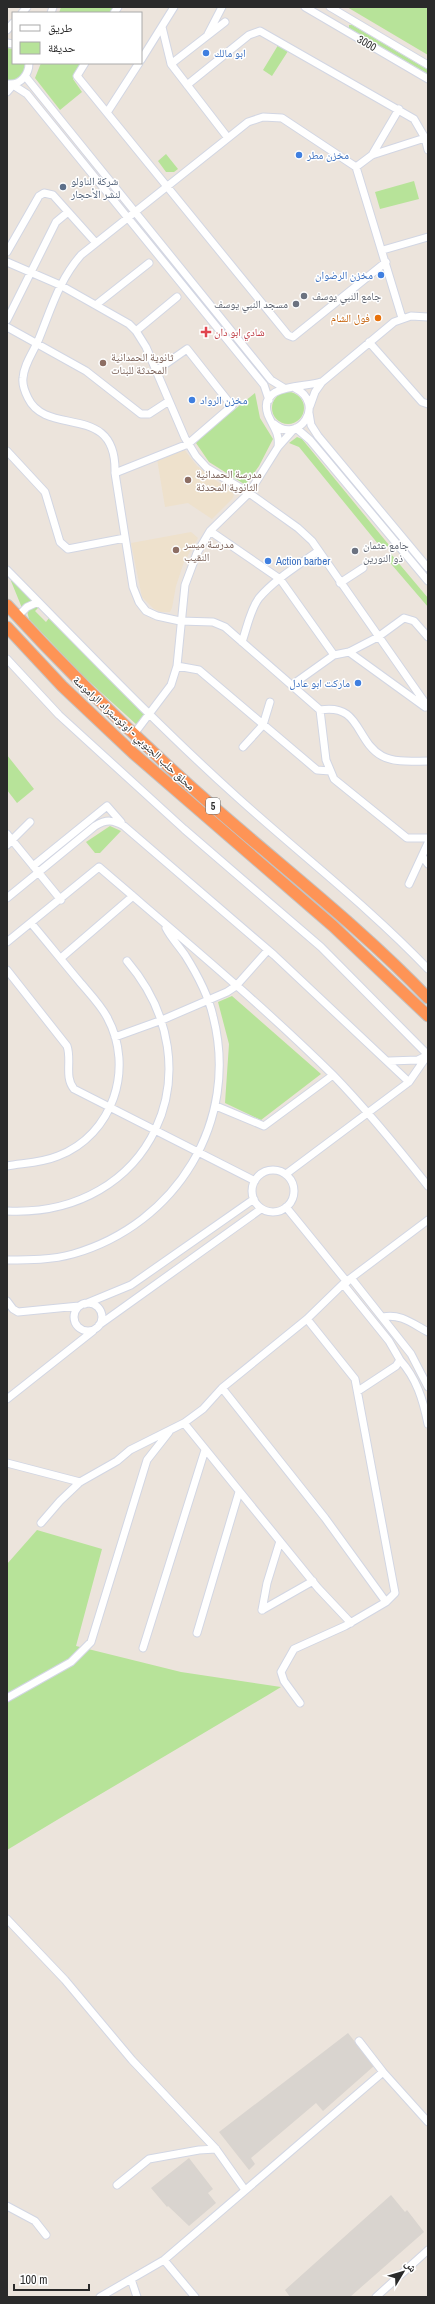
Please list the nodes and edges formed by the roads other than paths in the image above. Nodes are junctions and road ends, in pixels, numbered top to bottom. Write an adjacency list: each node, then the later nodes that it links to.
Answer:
1 (174, 7): 7 (street)
2 (222, 7): 9 (street)
3 (305, 7): 8 (street, 3000)
4 (330, 7): 5 (street, 3000)
5 (345, 16): 8 (street); 15 (street, 3000)
6 (225, 22): 9 (street)
7 (162, 27): 10 (street); 14 (street)
8 (339, 27): 17 (street, 3000)
9 (207, 37): 14 (street)
10 (142, 58)
11 (29, 64): 16 (street)
12 (84, 64): 22 (street)
13 (138, 64): 22 (street)
14 (171, 64): 19 (street)
15 (428, 65)
16 (25, 76): 18 (street); 30 (street)
17 (428, 79)
18 (10, 84): 20 (street); 31 (street)
19 (187, 85): 21 (street); 24 (street)
20 (7, 92)
21 (399, 109): 23 (street); 26 (street)
22 (108, 111): 28 (street)
23 (426, 137): 25 (street); 26 (street)
24 (228, 138): 27 (street); 28 (street)
25 (428, 150)
26 (372, 155): 27 (street)
27 (356, 167): 34 (street)
28 (166, 185): 30 (street); 37 (street)
29 (68, 212): 33 (street); 35 (street); 39 (street)
30 (135, 212): 31 (street); 52 (street)
31 (128, 218): 33 (street); 54 (street)
32 (428, 237): 34 (street)
33 (96, 243): 40 (street)
34 (384, 250): 37 (street)
35 (7, 252)
36 (7, 262): 39 (street)
37 (386, 262): 44 (street)
38 (149, 263): 42 (street)
39 (30, 272): 40 (street); 45 (street)
40 (60, 285): 42 (street); 49 (street)
41 (177, 297): 47 (street)
42 (97, 304): 47 (street)
43 (428, 317): 44 (street)
44 (402, 318): 48 (street)
45 (7, 320)
46 (7, 327): 49 (street)
47 (136, 331): 50 (street)
48 (369, 342): 51 (street); 56 (street)
49 (38, 343): 55 (street); 63 (street)
50 (157, 370): 55 (street); 60 (street)
51 (322, 382): 53 (street); 57 (street)
52 (284, 388): 53 (street); 54 (street)
53 (295, 388): 57 (street)
54 (269, 400): 58 (street)
55 (169, 401): 60 (street)
56 (428, 404)
57 (309, 410): 59 (street); 68 (street)
58 (273, 423): 59 (street); 61 (street)
59 (295, 429): 61 (street); 71 (street)
60 (188, 444): 63 (street); 64 (street)
61 (278, 447): 64 (street)
62 (7, 451): 66 (street)
63 (114, 473): 66 (street)
64 (249, 493): 65 (street); 67 (street)
65 (210, 531): 72 (street); 78 (street)
66 (126, 538): 78 (street)
67 (318, 551): 72 (street); 74 (street)
68 (426, 566): 71 (street)
69 (362, 568): 74 (street)
70 (7, 570): 75 (street)
71 (418, 570): 73 (street)
72 (280, 579): 82 (street); 84 (street)
73 (428, 581)
74 (340, 583): 80 (street)
75 (38, 602): 77 (street); 91 (street)
76 (7, 605): 93 (highway, محلق حلب الجنوبي - اوتوستراد الراموسة / 5)
77 (20, 614)
78 (180, 621): 82 (street); 86 (street)
79 (7, 627): 122 (highway, محلق حلب الجنوبي - اوتوستراد الراموسة / 5)
80 (378, 637): 81 (street); 83 (street); 89 (street)
81 (428, 638)
82 (242, 642): 87 (street)
83 (349, 652): 84 (street); 89 (street)
84 (334, 655): 87 (street)
85 (7, 659): 126 (street)
86 (177, 666): 91 (street); 92 (street)
87 (292, 685): 90 (street)
88 (270, 702): 92 (street)
89 (428, 708)
90 (320, 710): 95 (street); 96 (street)
91 (149, 714): 93 (street); 117 (street)
92 (263, 724): 94 (street); 96 (street)
93 (134, 734): 120 (highway, محلق حلب الجنوبي - اوتوستراد الراموسة / 5)
94 (243, 747)
95 (428, 761)
96 (330, 771): 100 (street)
97 (30, 822): 101 (street)
98 (124, 826): 105 (street); 106 (street); 114 (street)
99 (7, 834): 101 (street)
100 (428, 838)
101 (10, 843): 105 (street)
102 (428, 843): 103 (street)
103 (422, 856): 104 (street); 107 (street)
104 (428, 864)
105 (33, 866): 106 (street)
106 (39, 873): 109 (street); 110 (street)
107 (409, 884)
108 (133, 896): 110 (street); 112 (street); 115 (street)
109 (7, 898)
110 (61, 900): 111 (street)
111 (31, 923): 113 (street); 115 (street)
112 (165, 926): 119 (street); 121 (street)
113 (7, 942)
114 (268, 950): 119 (street); 126 (street)
115 (61, 958): 124 (street)
116 (127, 961): 123 (street)
117 (428, 969)
118 (7, 970): 130 (street)
119 (236, 986): 121 (street); 127 (street)
120 (428, 998)
121 (208, 999): 123 (street); 129 (street)
122 (428, 1016)
123 (162, 1020): 124 (street); 132 (street)
124 (116, 1037): 130 (street)
125 (428, 1055): 128 (street)
126 (389, 1061): 128 (street)
127 (333, 1075): 129 (street); 131 (street)
128 (409, 1082): 131 (street)
129 (216, 1106): 133 (street)
130 (110, 1108): 132 (street); 134 (street)
131 (367, 1112): 135 (street); 137 (street)
132 (154, 1131): 133 (street); 141 (street)
133 (199, 1154): 136 (street); 143 (street)
134 (7, 1166)
135 (286, 1174): 136 (street); 139 (street)
136 (255, 1181): 138 (street)
137 (428, 1186)
138 (254, 1199): 140 (street); 146 (street)
139 (286, 1207): 140 (street); 144 (street)
140 (261, 1208): 149 (street)
141 (7, 1211)
142 (427, 1223): 144 (street)
143 (7, 1260)
144 (347, 1281): 147 (street); 148 (street); 152 (street)
145 (7, 1301): 146 (street)
146 (82, 1305): 149 (street); 150 (street)
147 (383, 1317): 151 (street); 153 (street)
148 (307, 1319): 154 (street); 155 (street)
149 (99, 1325): 150 (street)
150 (92, 1331): 156 (street)
151 (428, 1332)
152 (400, 1360): 155 (street); 158 (street)
153 (428, 1386)
154 (222, 1388): 157 (street); 167 (street)
155 (358, 1391): 167 (street)
156 (7, 1399)
157 (184, 1424): 159 (street); 160 (street)
158 (428, 1424)
159 (170, 1431): 162 (street); 171 (street)
160 (205, 1450): 163 (street); 170 (street)
161 (7, 1463): 162 (street)
162 (80, 1482): 164 (street)
163 (239, 1492): 165 (street); 169 (street)
164 (41, 1523)
165 (280, 1541): 166 (street); 166 (street)
166 (313, 1581): 168 (street)
167 (386, 1602): 168 (street)
168 (351, 1623): 172 (street)
169 (197, 1633)
170 (143, 1648)
171 (7, 1698)
172 (300, 1702)
173 (7, 1919): 177 (street)
174 (359, 2041): 175 (street)
175 (383, 2072): 176 (street); 179 (street)
176 (428, 2122)
177 (216, 2149): 178 (street); 179 (street)
178 (117, 2185)
179 (245, 2190): 183 (street)
180 (7, 2206): 181 (street)
181 (46, 2235)
182 (428, 2250): 188 (street)
183 (164, 2260): 184 (street); 187 (street)
184 (130, 2278): 185 (street); 186 (street)
185 (100, 2297)
186 (137, 2297)
187 (194, 2297)
188 (376, 2297)

